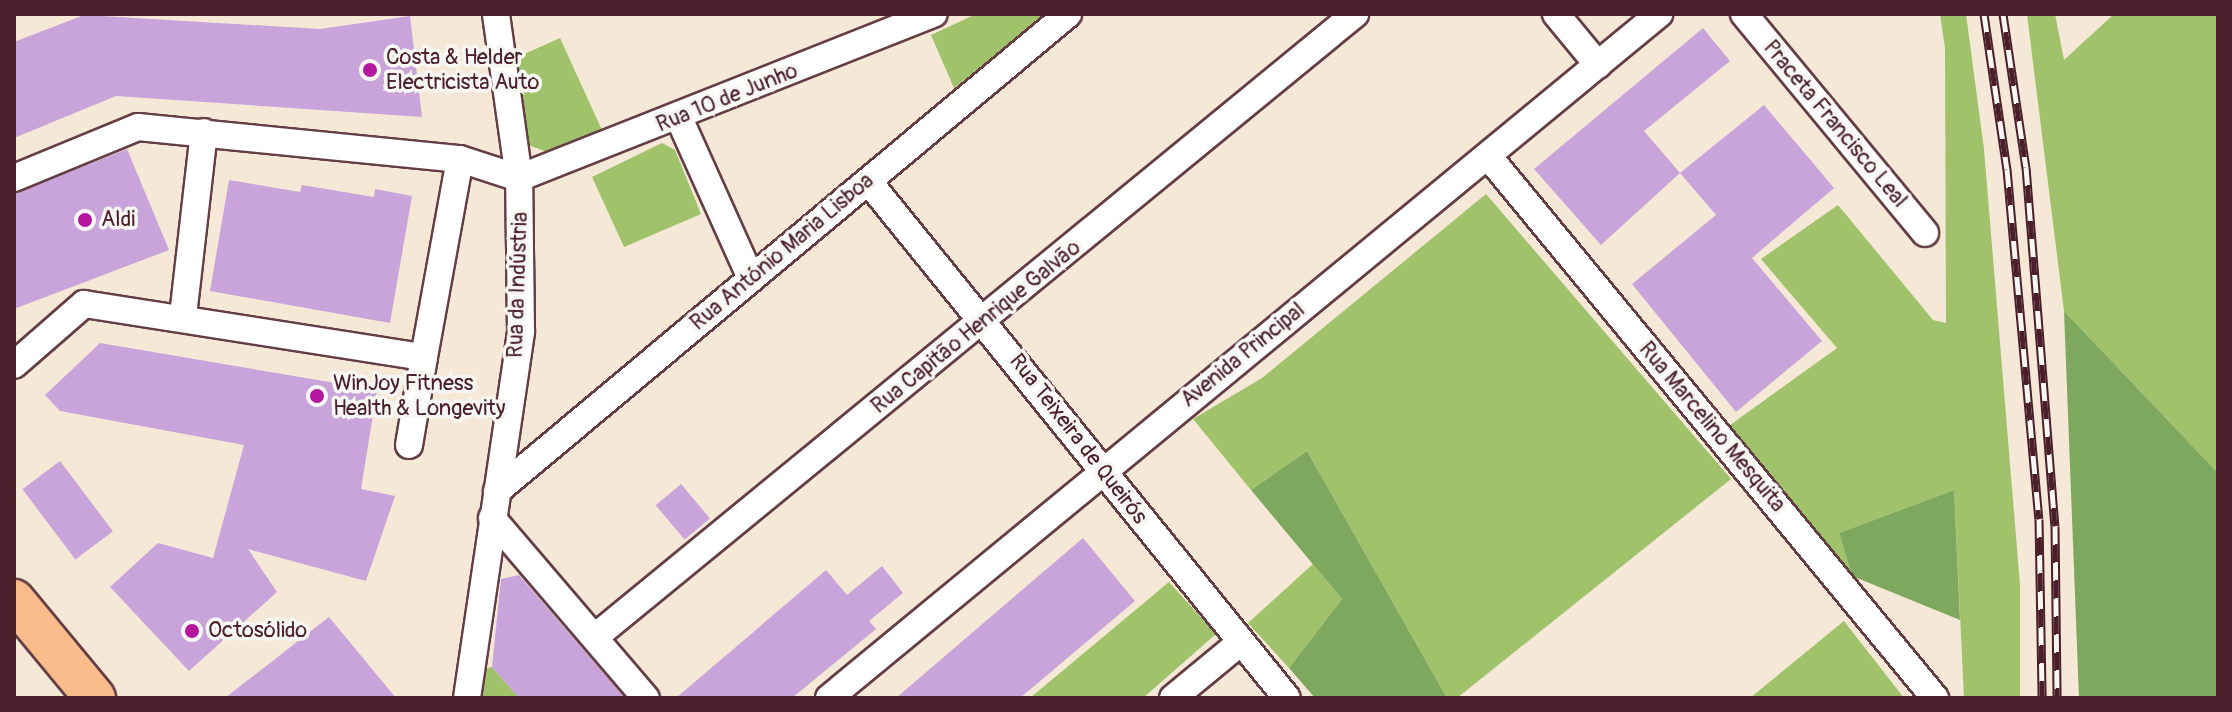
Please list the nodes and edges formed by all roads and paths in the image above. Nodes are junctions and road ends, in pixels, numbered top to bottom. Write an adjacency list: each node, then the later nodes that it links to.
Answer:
1 (496, 14): 14 (street, Rua da Indústria)
2 (934, 14): 9 (street, Rua 10 de Junho)
3 (1068, 14): 15 (street, Rua António Maria Lisboa)
4 (1355, 14): 19 (street, Rua Capitão Henrique Galvão)
5 (1556, 14): 8 (street)
6 (1659, 14): 8 (street, Avenida Principal)
7 (1744, 14): 16 (street, Praceta Francisco Leal)
8 (1598, 65): 11 (street, Avenida Principal)
9 (679, 118): 14 (street, Rua 10 de Junho); 17 (street)
10 (204, 132): 12 (street); 13 (street); 18 (street)
11 (1488, 156): 23 (street, Avenida Principal); 37 (street, Rua Marcelino Mesquita)
12 (460, 159): 14 (street); 20 (street)
13 (14, 178)
14 (519, 178): 24 (street, Rua da Indústria)
15 (868, 181): 17 (street, Rua António Maria Lisboa); 19 (street, Rua Teixeira de Queirós)
16 (1925, 233)
17 (751, 278): 24 (street, Rua António Maria Lisboa)
18 (183, 316): 20 (street); 21 (street)
19 (986, 321): 23 (street, Rua Teixeira de Queirós); 27 (street, Rua Capitão Henrique Galvão)
20 (424, 357): 22 (street)
21 (15, 362)
22 (409, 445)
23 (1101, 473): 29 (street, Rua Teixeira de Queirós); 34 (street, Avenida Principal)
24 (497, 491): 25 (street, Rua da Indústria)
25 (492, 518): 27 (street); 32 (street, Rua da Indústria)
26 (14, 600): 31 (main road)
27 (595, 637): 33 (street)
28 (14, 642): 30 (main road)
29 (1241, 642): 35 (street); 36 (street, Rua Teixeira de Queirós)
30 (61, 698)
31 (95, 698)
32 (467, 698)
33 (646, 698)
34 (829, 698)
35 (1173, 698)
36 (1287, 698)
37 (1935, 698)

